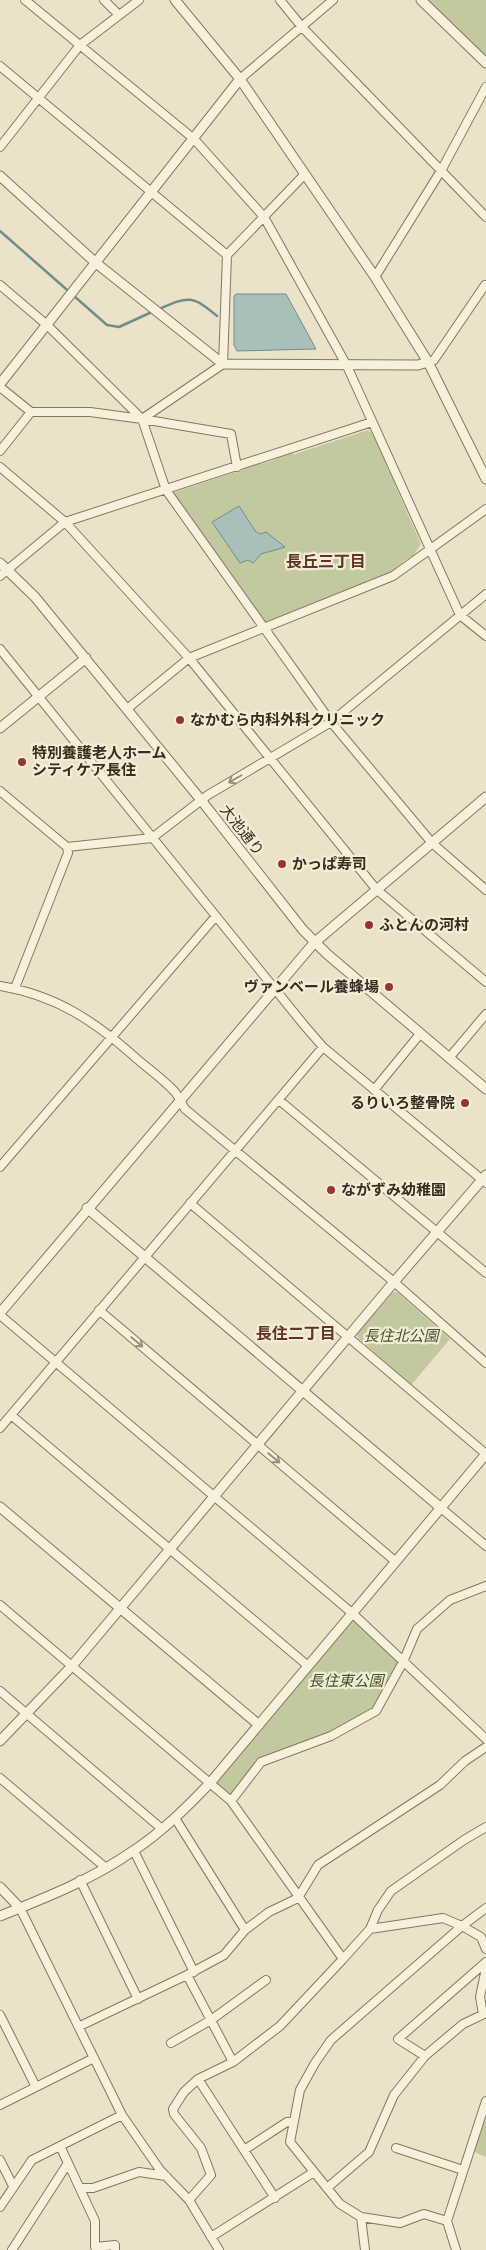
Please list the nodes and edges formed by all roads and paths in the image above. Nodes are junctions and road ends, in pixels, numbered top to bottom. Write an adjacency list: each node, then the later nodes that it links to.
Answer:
1 (25, 0): 10 (street)
2 (104, 0): 8 (street)
3 (138, 0): 8 (street)
4 (175, 0): 13 (street)
5 (280, 0): 9 (street)
6 (334, 0): 9 (street)
7 (421, 0): 11 (street)
8 (119, 15): 10 (street)
9 (302, 27): 13 (street); 18 (street)
10 (80, 45): 15 (street); 16 (street)
11 (486, 64)
12 (0, 66): 15 (street)
13 (240, 79): 16 (street); 19 (street)
14 (486, 87): 18 (street)
15 (37, 98): 17 (street); 21 (street)
16 (194, 139): 21 (street); 22 (street)
17 (0, 147)
18 (442, 169): 23 (street); 26 (street)
19 (304, 174): 22 (street); 26 (street)
20 (0, 176): 25 (street)
21 (152, 192): 24 (street); 25 (street)
22 (264, 217): 24 (street); 32 (street)
23 (486, 217)
24 (227, 255): 31 (street)
25 (96, 263): 29 (street); 31 (street)
26 (375, 277): 30 (street)
27 (0, 285): 29 (street)
28 (486, 286): 30 (street)
29 (47, 325): 33 (street); 35 (street)
30 (428, 362): 32 (street); 40 (street)
31 (223, 364): 32 (street); 35 (street)
32 (347, 366): 36 (street)
33 (0, 386): 34 (street)
34 (31, 412): 35 (street); 37 (street)
35 (142, 419): 38 (street); 41 (street)
36 (372, 422): 38 (street); 44 (street)
37 (0, 451)
38 (237, 467): 41 (street)
39 (0, 468): 43 (street)
40 (486, 479)
41 (166, 490): 43 (street); 49 (street)
42 (486, 509): 44 (street)
43 (65, 522): 45 (street); 53 (street)
44 (429, 549): 48 (street); 49 (street)
45 (4, 566): 46 (street); 52 (street, 大池通り)
46 (0, 576)
47 (486, 594): 48 (street)
48 (460, 616): 50 (street); 56 (street)
49 (263, 628): 53 (street); 56 (street)
50 (486, 636)
51 (0, 649): 54 (street)
52 (86, 658): 54 (street); 55 (street, 大池通り)
53 (189, 658): 55 (street); 58 (street)
54 (38, 696): 57 (street); 62 (street)
55 (127, 709): 61 (street, 大池通り)
56 (331, 722): 58 (street); 63 (street)
57 (0, 728)
58 (270, 759): 61 (street, one-way to 61); 65 (street)
59 (0, 791): 64 (street)
60 (486, 797): 63 (street)
61 (201, 800): 62 (street); 68 (street, 大池通り)
62 (152, 838): 64 (street); 67 (street)
63 (432, 844): 65 (street); 66 (street)
64 (68, 847): 71 (street)
65 (376, 889): 68 (street); 69 (street)
66 (486, 890)
67 (216, 916): 72 (street); 75 (street)
68 (314, 943): 72 (street); 74 (street, 大池通り)
69 (486, 982)
70 (0, 986): 71 (street)
71 (15, 988): 75 (street)
72 (274, 989): 76 (street); 81 (street)
73 (486, 1014): 77 (street)
74 (420, 1034): 77 (street, 大池通り); 79 (street)
75 (111, 1036): 81 (street); 83 (street)
76 (324, 1047): 79 (street); 80 (street)
77 (449, 1058): 78 (street, 大池通り)
78 (486, 1089)
79 (374, 1090): 84 (street)
80 (279, 1100): 82 (street); 87 (street)
81 (180, 1101): 82 (street); 86 (street)
82 (234, 1151): 85 (street); 90 (street)
83 (0, 1167)
84 (485, 1179): 87 (street)
85 (190, 1203): 88 (street); 93 (street)
86 (87, 1208): 88 (street); 92 (street)
87 (438, 1232): 89 (street); 90 (street)
88 (144, 1257): 91 (street); 96 (street)
89 (486, 1273)
90 (394, 1282): 93 (street); 94 (street)
91 (99, 1310): 95 (street); 99 (street, one-way to 99)
92 (0, 1314): 95 (street)
93 (348, 1336): 96 (street); 100 (street)
94 (486, 1362)
95 (55, 1363): 97 (street); 101 (street)
96 (304, 1390): 99 (street); 103 (street)
97 (11, 1415): 98 (street); 105 (street)
98 (0, 1428)
99 (258, 1444): 101 (street); 106 (street, one-way to 106)
100 (486, 1454): 103 (street)
101 (214, 1497): 105 (street); 110 (street)
102 (0, 1507): 109 (street)
103 (441, 1508): 104 (street); 106 (street)
104 (486, 1546)
105 (170, 1550): 109 (street); 112 (street)
106 (396, 1561): 110 (street)
107 (486, 1586): 111 (street)
108 (0, 1605): 113 (street)
109 (119, 1609): 113 (street); 116 (street)
110 (352, 1614): 111 (street); 112 (street)
111 (403, 1662): 117 (street); 122 (street)
112 (307, 1665): 116 (street)
113 (71, 1667): 115 (street); 121 (street)
114 (0, 1691): 115 (street)
115 (27, 1714): 118 (street); 125 (street)
116 (258, 1725): 121 (street)
117 (486, 1739)
118 (0, 1741)
119 (486, 1747): 130 (street)
120 (0, 1778): 127 (street)
121 (210, 1783): 122 (street); 123 (street)
122 (231, 1801): 130 (street)
123 (175, 1818): 125 (street); 136 (street)
124 (486, 1827): 135 (street)
125 (162, 1829): 126 (street)
126 (134, 1851): 127 (street); 141 (street)
127 (106, 1868): 128 (street)
128 (80, 1880): 131 (street); 143 (street)
129 (0, 1887): 131 (street)
130 (298, 1898): 136 (street); 138 (street)
131 (20, 1908): 133 (street); 147 (street)
132 (486, 1908): 134 (street)
133 (0, 1916)
134 (462, 1926): 135 (street); 137 (street); 157 (street)
135 (370, 1929): 138 (street)
136 (245, 1930): 141 (street)
137 (486, 1949)
138 (343, 1959): 151 (street)
139 (486, 1962): 149 (street)
140 (486, 1968): 144 (street)
141 (190, 1973): 143 (street); 146 (street)
142 (266, 1980): 146 (street)
143 (138, 1999): 147 (street)
144 (485, 2014): 149 (street)
145 (0, 2015): 153 (street)
146 (211, 2020): 148 (street); 151 (street)
147 (80, 2026): 150 (street)
148 (171, 2043)
149 (425, 2056): 168 (street)
150 (94, 2058): 153 (street); 156 (street)
151 (233, 2062): 152 (street)
152 (198, 2079): 160 (street); 170 (street)
153 (36, 2087): 155 (street)
154 (486, 2101): 163 (street)
155 (0, 2106)
156 (122, 2115): 158 (street); 165 (street)
157 (293, 2122): 160 (street); 164 (street)
158 (60, 2146): 162 (street); 166 (street)
159 (396, 2148): 163 (street)
160 (244, 2150): 169 (street)
161 (0, 2160): 166 (street)
162 (68, 2163): 167 (street); 175 (street)
163 (463, 2170): 173 (street)
164 (314, 2172): 168 (street); 169 (street)
165 (166, 2176): 167 (street); 170 (street)
166 (13, 2186): 171 (street)
167 (80, 2188): 176 (street)
168 (327, 2188): 172 (street)
169 (274, 2198): 174 (street)
170 (189, 2200): 174 (street)
171 (0, 2207)
172 (361, 2217): 173 (street); 178 (street)
173 (447, 2221): 179 (street)
174 (211, 2237): 177 (street)
175 (12, 2250)
176 (115, 2250)
177 (219, 2250)
178 (366, 2250)
179 (456, 2250)

